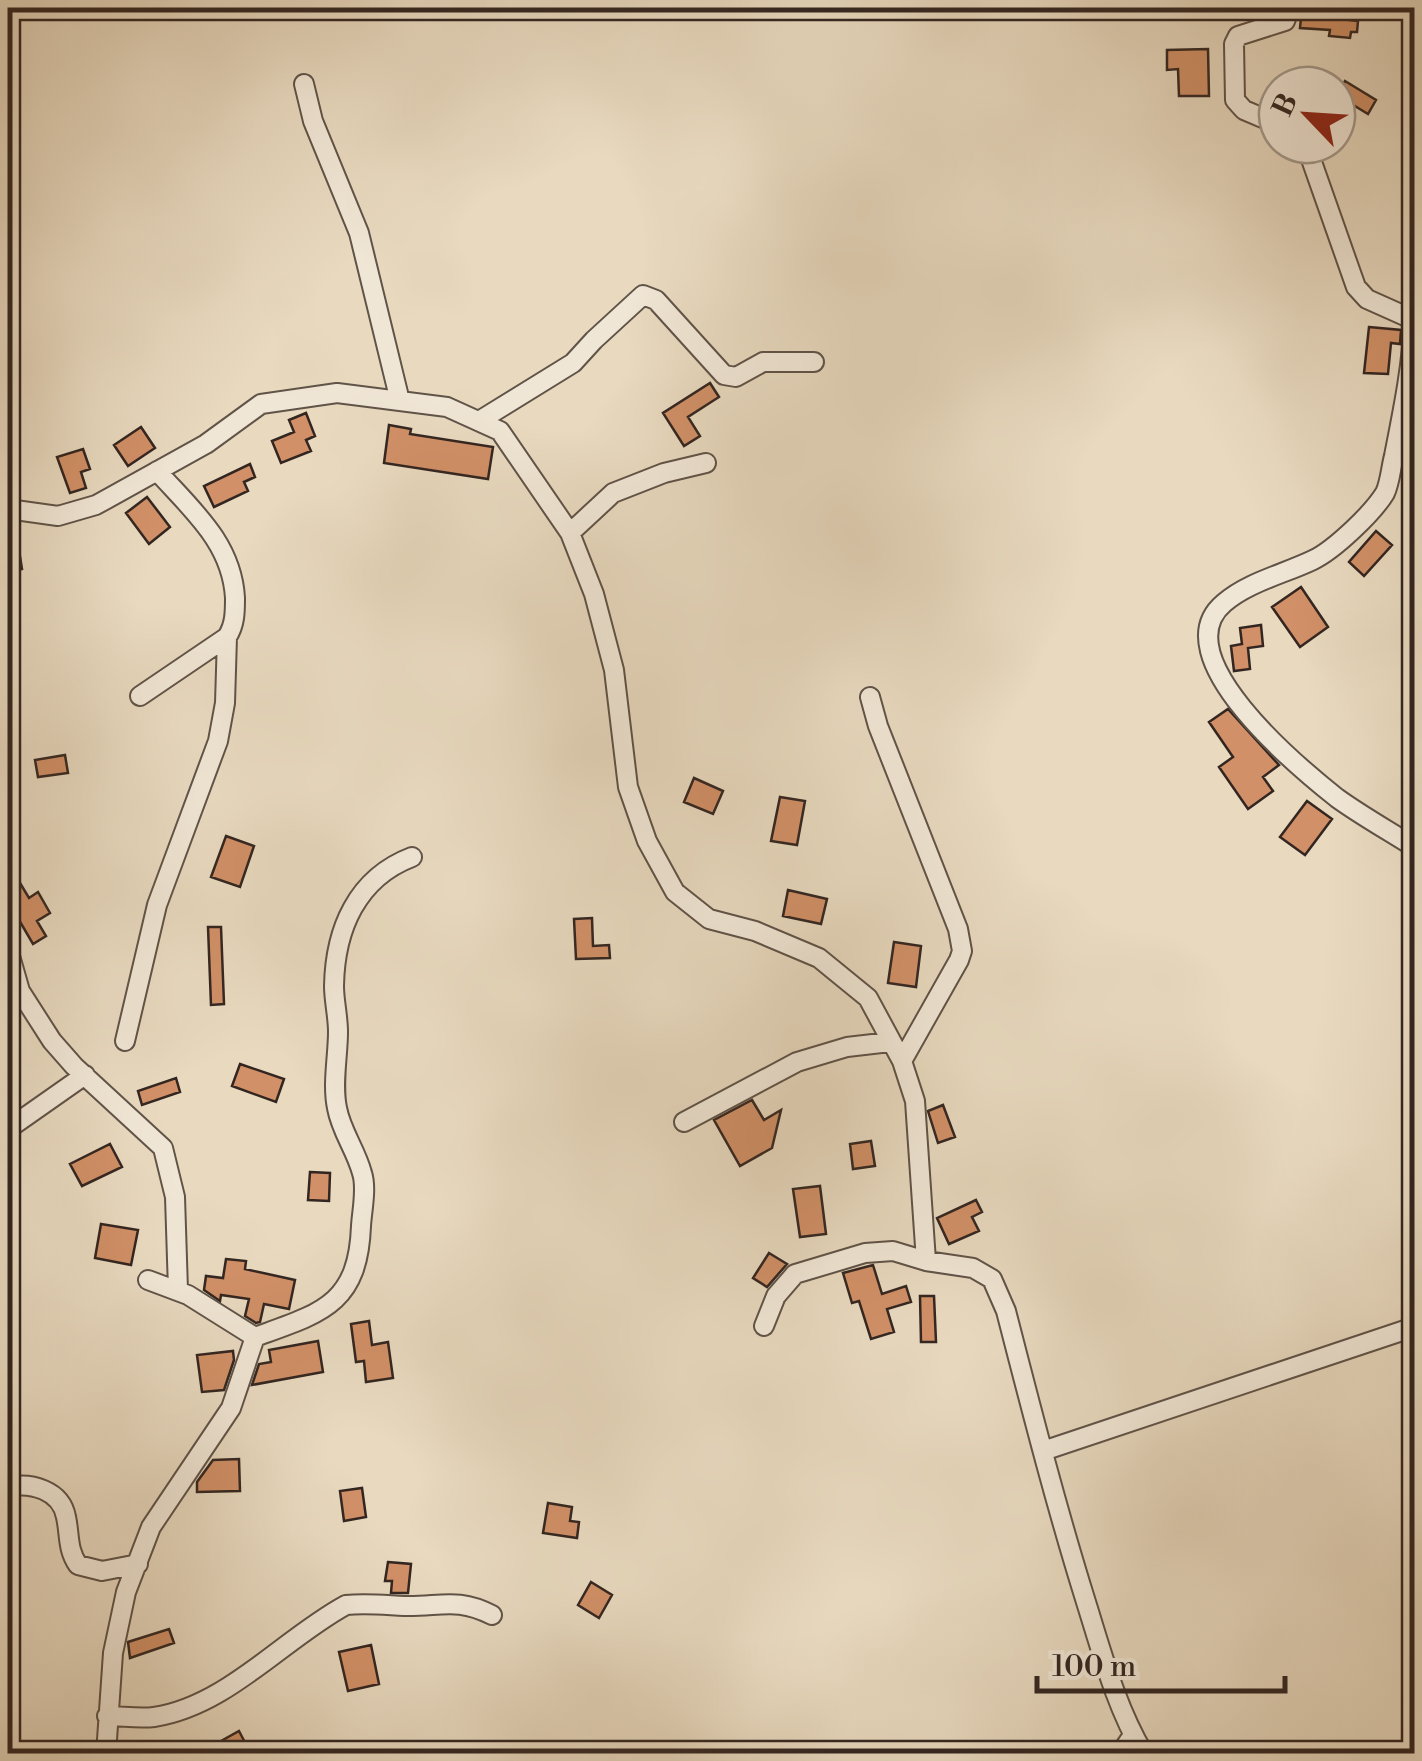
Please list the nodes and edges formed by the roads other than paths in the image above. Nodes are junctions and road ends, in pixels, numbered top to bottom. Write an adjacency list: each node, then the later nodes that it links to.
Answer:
1 (1290, 8): 3 (street)
2 (304, 84): 7 (street)
3 (1257, 116)
4 (1313, 165): 5 (street)
5 (1414, 320): 16 (street)
6 (814, 362): 8 (street)
7 (400, 401): 8 (street); 10 (street)
8 (479, 422): 12 (street)
9 (706, 463): 12 (street)
10 (157, 470): 11 (street); 13 (street)
11 (8, 510)
12 (570, 533): 20 (street)
13 (228, 637): 14 (street); 19 (street)
14 (140, 696)
15 (870, 697): 21 (street)
16 (1414, 847)
17 (412, 857): 30 (street)
18 (8, 949): 22 (street)
19 (125, 1040)
20 (890, 1042): 21 (street); 23 (street)
21 (902, 1061): 25 (street)
22 (85, 1075): 24 (street); 27 (street)
23 (684, 1122)
24 (8, 1129)
25 (926, 1261): 28 (street); 31 (street)
26 (148, 1280): 27 (street)
27 (178, 1290): 30 (street)
28 (764, 1326)
29 (1414, 1327): 31 (street)
30 (255, 1337): 33 (street)
31 (1043, 1452): 36 (street)
32 (8, 1487): 33 (street)
33 (138, 1564): 35 (street)
34 (492, 1615): 35 (street)
35 (107, 1716): 37 (street)
36 (1133, 1736): 38 (street); 39 (street)
37 (106, 1754)
38 (1120, 1754)
39 (1144, 1754)

